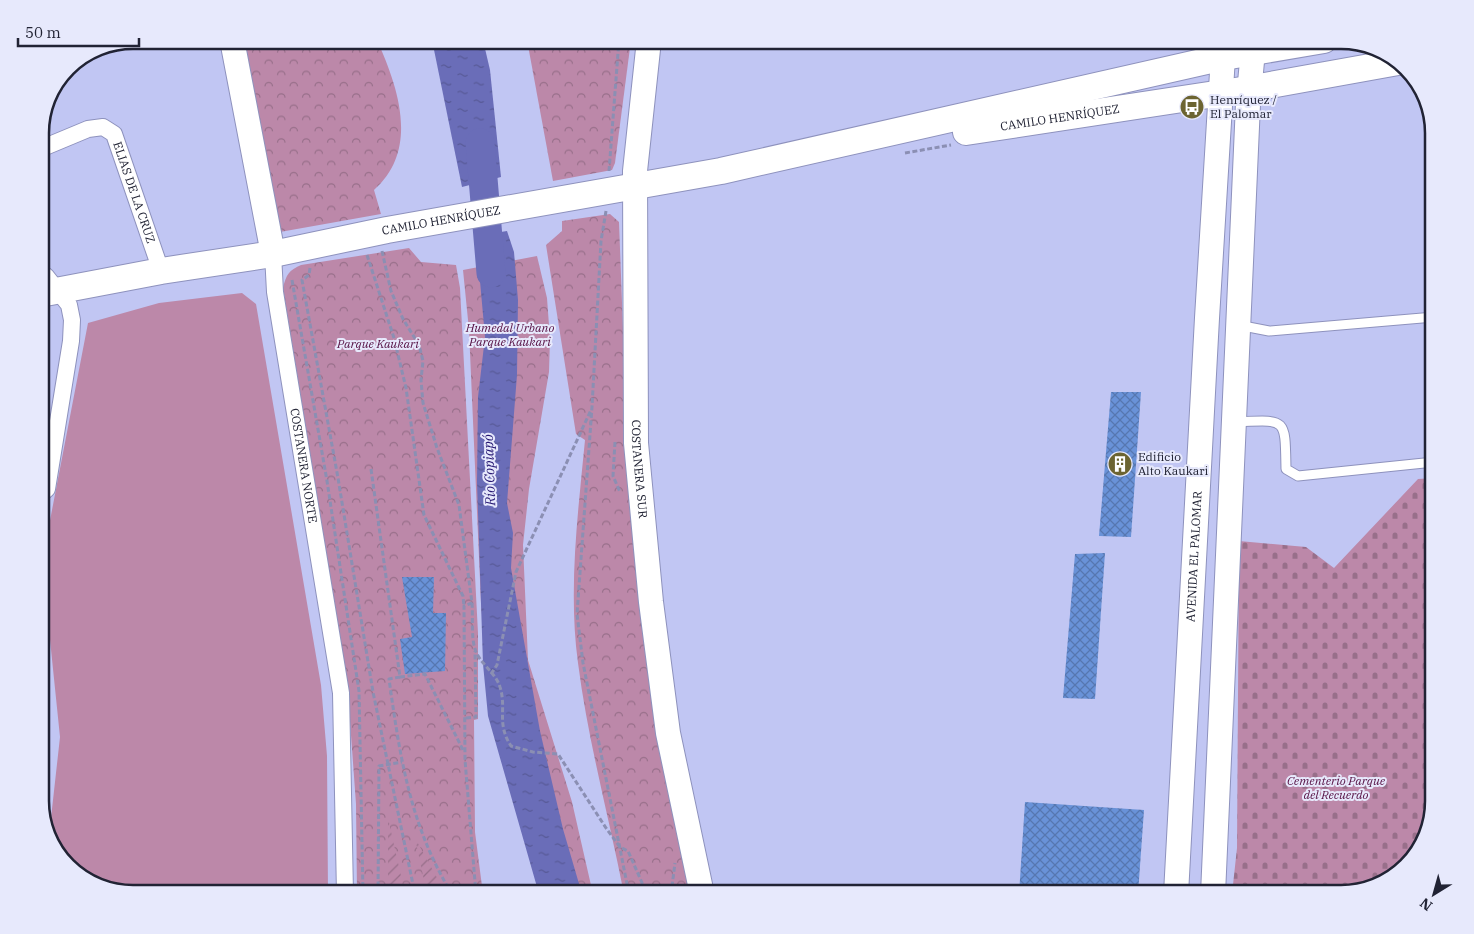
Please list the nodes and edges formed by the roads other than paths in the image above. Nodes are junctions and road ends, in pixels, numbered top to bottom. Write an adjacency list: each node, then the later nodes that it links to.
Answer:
1 (234, 49): 12 (street, COSTANERA NORTE)
2 (648, 49): 11 (street, COSTANERA SUR)
3 (1220, 49): 10 (main road, CAMILO HENRÍQUEZ)
4 (1224, 49): 8 (street, AVENIDA EL PALOMAR)
5 (1254, 49): 7 (street)
6 (1389, 64): 7 (main road, CAMILO HENRÍQUEZ)
7 (1248, 89): 8 (main road, CAMILO HENRÍQUEZ); 18 (street)
8 (1222, 92): 10 (main road, CAMILO HENRÍQUEZ); 16 (street, AVENIDA EL PALOMAR)
9 (49, 145): 13 (street, ELIAS DE LA CRUZ)
10 (720, 170): 11 (main road, CAMILO HENRÍQUEZ)
11 (635, 187): 12 (main road, CAMILO HENRÍQUEZ); 23 (street, COSTANERA SUR)
12 (273, 254): 13 (main road, CAMILO HENRÍQUEZ); 22 (street, COSTANERA NORTE)
13 (161, 271): 14 (main road, CAMILO HENRÍQUEZ)
14 (49, 284)
15 (49, 287): 21 (street)
16 (1207, 318): 18 (street); 24 (street, AVENIDA EL PALOMAR)
17 (1425, 318): 18 (lane)
18 (1238, 325): 19 (street)
19 (1234, 422): 20 (lane); 25 (street)
20 (1425, 463)
21 (49, 477)
22 (345, 885)
23 (700, 885)
24 (1176, 885)
25 (1213, 885)

